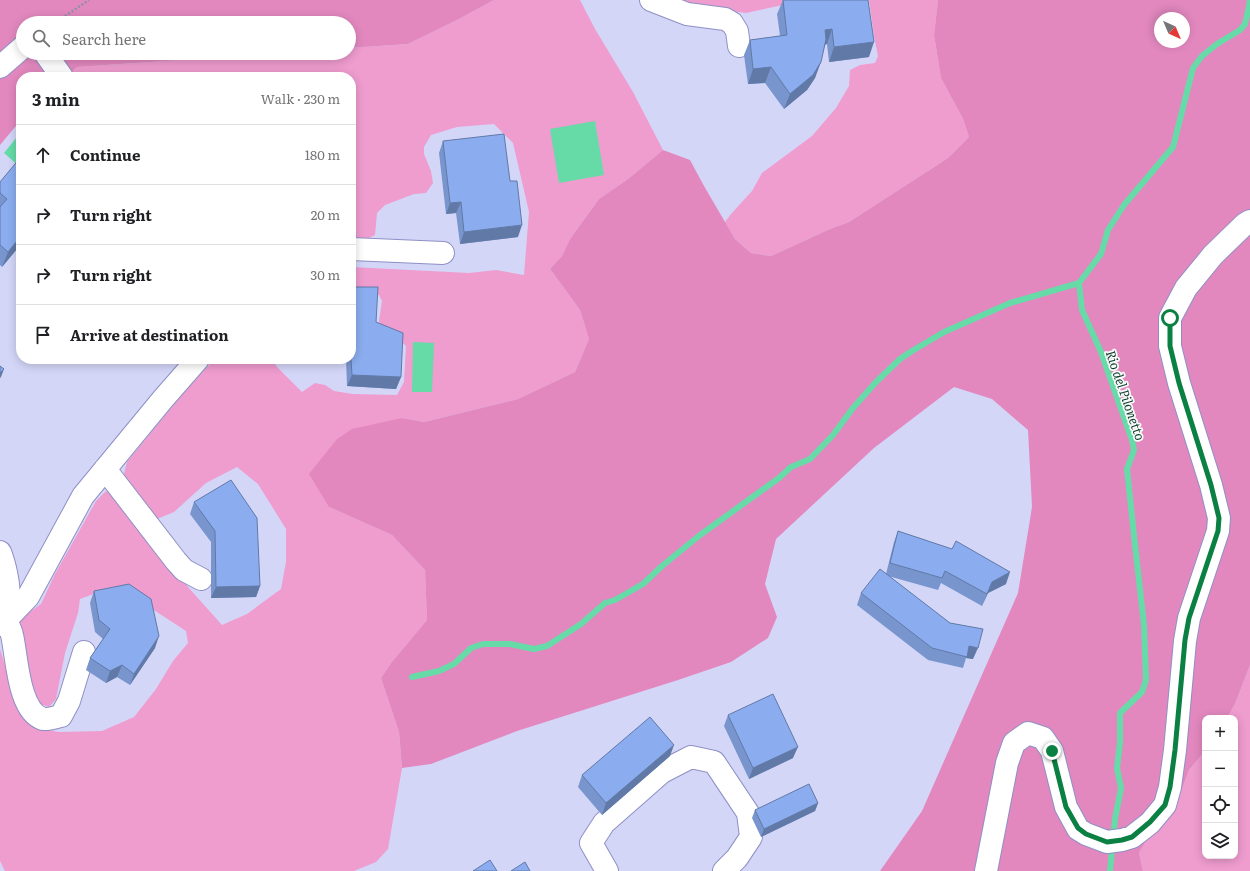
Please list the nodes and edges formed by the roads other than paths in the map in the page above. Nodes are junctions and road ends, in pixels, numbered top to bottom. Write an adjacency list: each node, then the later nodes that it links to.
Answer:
1 (651, 0): 2 (street)
2 (739, 46)
3 (16, 52): 5 (street)
4 (50, 60): 6 (street)
5 (0, 67)
6 (58, 72)
7 (1250, 221): 18 (street)
8 (356, 249): 9 (street)
9 (443, 253)
10 (194, 364): 11 (street)
11 (104, 469): 13 (street); 14 (street)
12 (0, 552): 14 (street)
13 (201, 579)
14 (2, 621): 15 (street)
15 (84, 652)
16 (607, 871): 17 (street)
17 (724, 871)
18 (986, 871)

